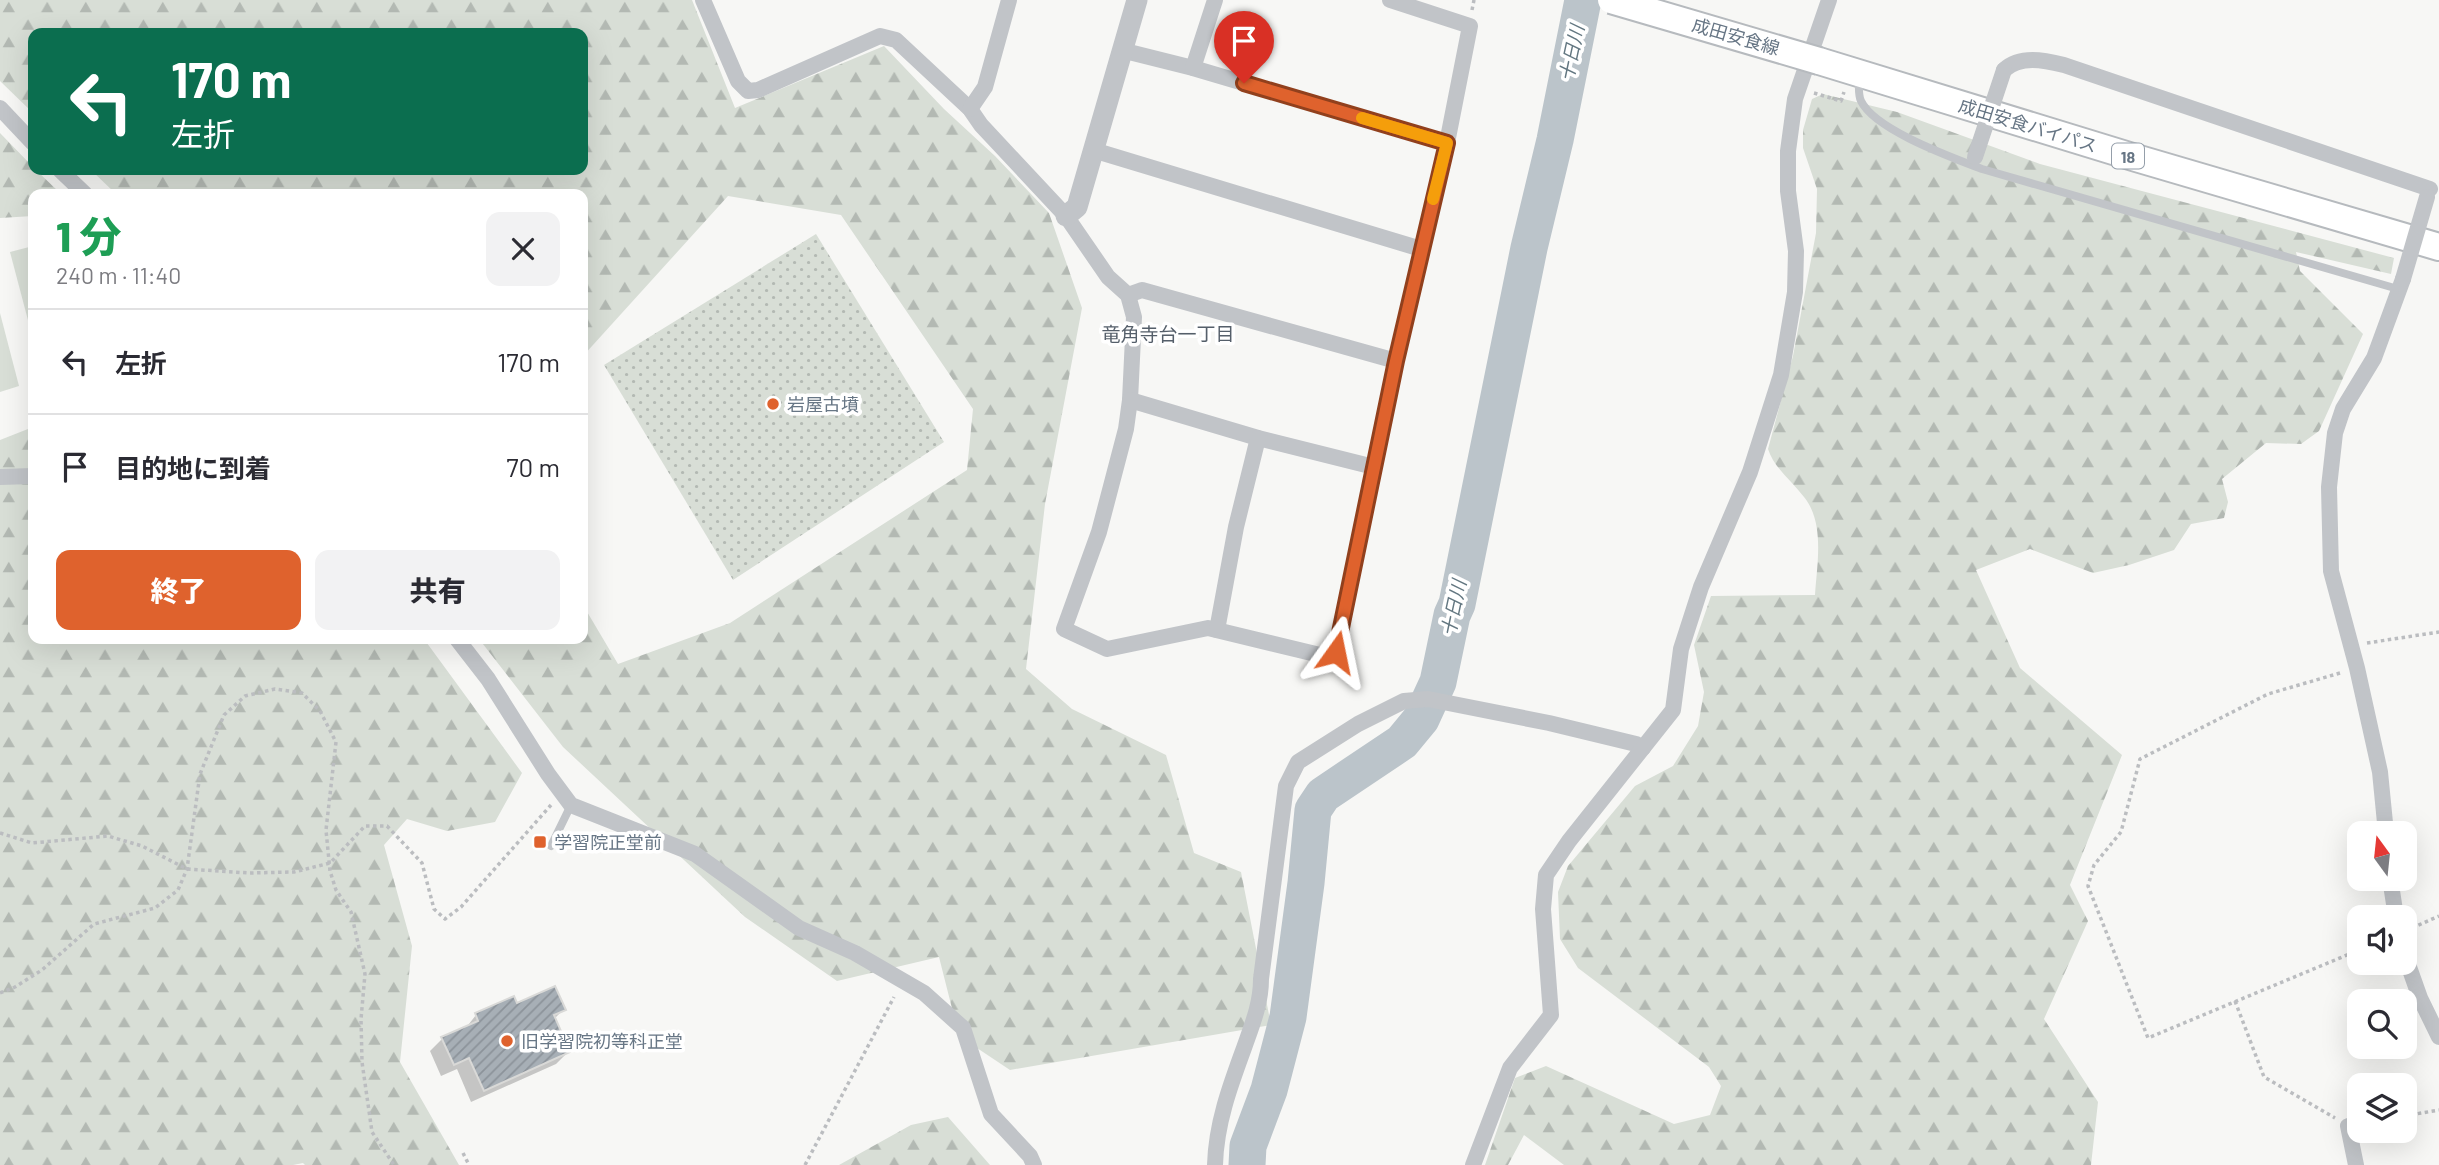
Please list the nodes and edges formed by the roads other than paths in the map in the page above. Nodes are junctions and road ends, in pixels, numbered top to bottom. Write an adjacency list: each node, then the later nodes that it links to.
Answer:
1 (703, 0): 13 (street)
2 (1009, 0): 13 (street)
3 (1137, 0): 8 (street)
4 (1215, 0): 10 (street)
5 (1390, 0): 15 (street)
6 (1611, 0): 9 (main road, 成田安食線 / 18, bridge)
7 (1829, 0): 34 (street)
8 (1121, 50): 10 (street); 16 (street)
9 (1819, 61): 11 (main road, 成田安食バイパス / 18)
10 (1193, 68): 15 (street)
11 (1859, 73): 17 (lane); 22 (main road, 成田安食バイパス / 18)
12 (0, 108): 14 (street)
13 (970, 109): 21 (street)
14 (28, 138)
15 (1447, 143): 23 (street)
16 (1093, 150): 21 (street); 23 (street)
17 (1978, 163): 20 (street, bridge); 24 (lane)
18 (65, 175): 19 (street)
19 (80, 189)
20 (2432, 190): 24 (street, bridge)
21 (1066, 216): 25 (street)
22 (2439, 247)
23 (1420, 249): 26 (street)
24 (2400, 284): 36 (street)
25 (1128, 295): 26 (street); 27 (street)
26 (1396, 361): 29 (street)
27 (1130, 400): 28 (street); 32 (street)
28 (1258, 438): 29 (street); 32 (street)
29 (1374, 467): 32 (street)
30 (28, 476): 31 (street)
31 (0, 477)
32 (1217, 631)
33 (461, 644): 35 (street)
34 (1643, 748): 42 (street); 43 (street)
35 (566, 799): 37 (lane); 41 (street)
36 (2385, 821)
37 (551, 846)
38 (2412, 975): 39 (street)
39 (2439, 1037)
40 (2351, 1143): 44 (street)
41 (1034, 1165)
42 (1214, 1165)
43 (1473, 1165)
44 (2356, 1165)

